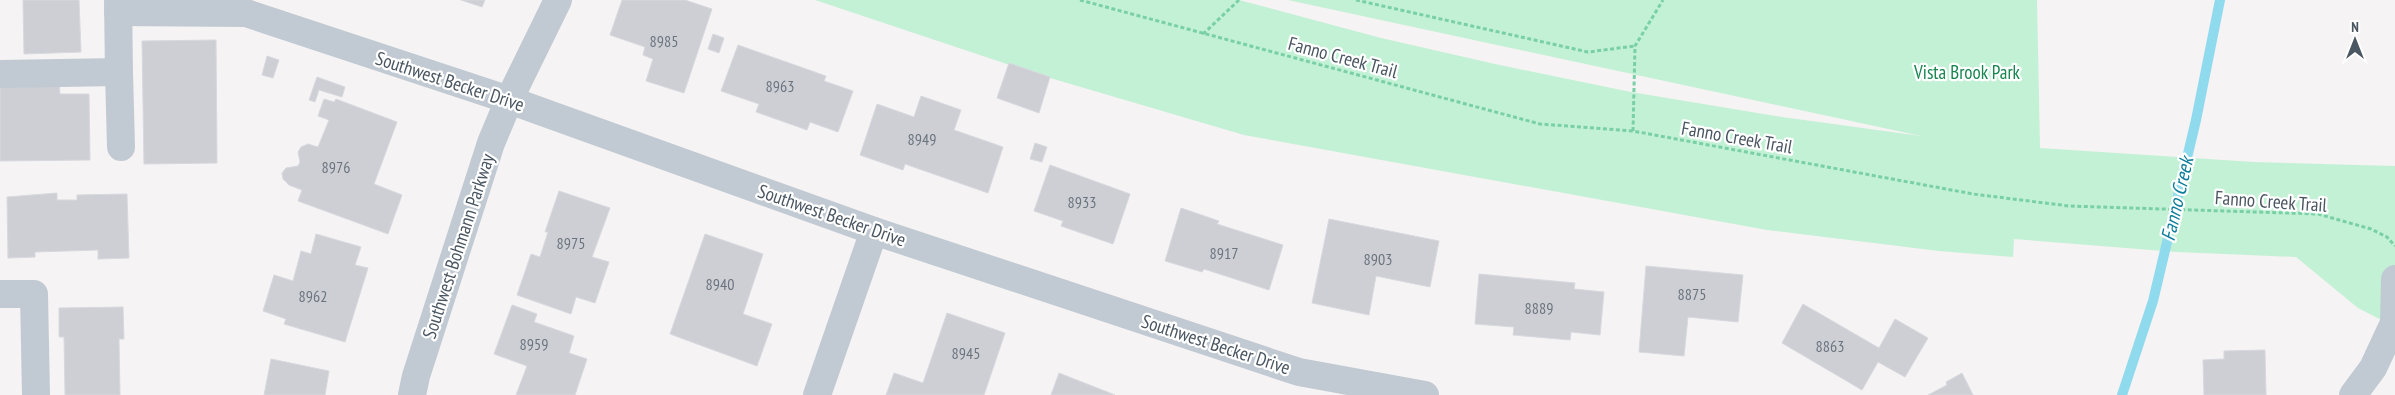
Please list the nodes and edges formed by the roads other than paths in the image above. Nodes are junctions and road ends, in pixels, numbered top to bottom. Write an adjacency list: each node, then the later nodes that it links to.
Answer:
1 (558, 0): 5 (street, Southwest Bohmann Parkway)
2 (118, 6): 3 (street); 5 (street, Southwest Becker Drive)
3 (120, 72): 4 (street); 6 (street)
4 (0, 74)
5 (509, 100): 7 (street, Southwest Becker Drive); 12 (street, Southwest Bohmann Parkway)
6 (121, 147)
7 (874, 231): 13 (street); 14 (street, Southwest Becker Drive)
8 (2395, 279): 10 (street)
9 (0, 294): 11 (street)
10 (2395, 323): 15 (street)
11 (36, 395)
12 (412, 395)
13 (817, 395)
14 (1425, 395)
15 (2353, 395)

